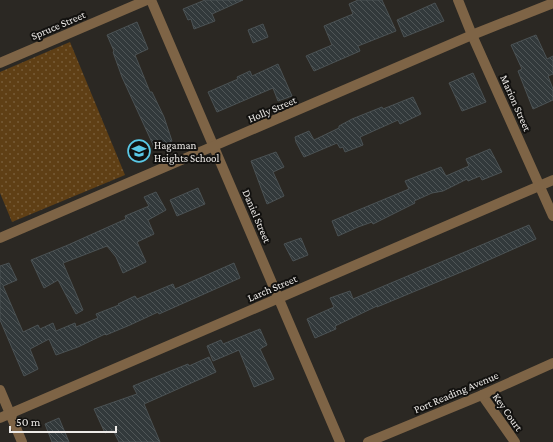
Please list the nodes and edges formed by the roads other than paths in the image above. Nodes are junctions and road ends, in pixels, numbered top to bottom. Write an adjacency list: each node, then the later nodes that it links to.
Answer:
1 (147, 0): 6 (street, Spruce Street)
2 (151, 0): 7 (street, Daniel Street)
3 (458, 0): 5 (street, Marion Street)
4 (553, 2): 5 (street, Holly Street)
5 (472, 35): 7 (street, Holly Street); 9 (street, Marion Street)
6 (0, 63)
7 (214, 147): 11 (street, Holly Street); 12 (street, Daniel Street)
8 (553, 180): 9 (street, Larch Street)
9 (540, 186): 10 (street, Marion Street); 12 (street, Larch Street)
10 (553, 216)
11 (0, 238)
12 (279, 298): 16 (street, Larch Street); 19 (street, Daniel Street)
13 (553, 363): 15 (street, Port Reading Avenue)
14 (0, 390): 16 (street)
15 (482, 395): 20 (street, Port Reading Avenue); 21 (street, Key Court)
16 (10, 414): 17 (street, Larch Street); 18 (street)
17 (0, 418)
18 (22, 442)
19 (340, 442)
20 (368, 442)
21 (515, 442)

